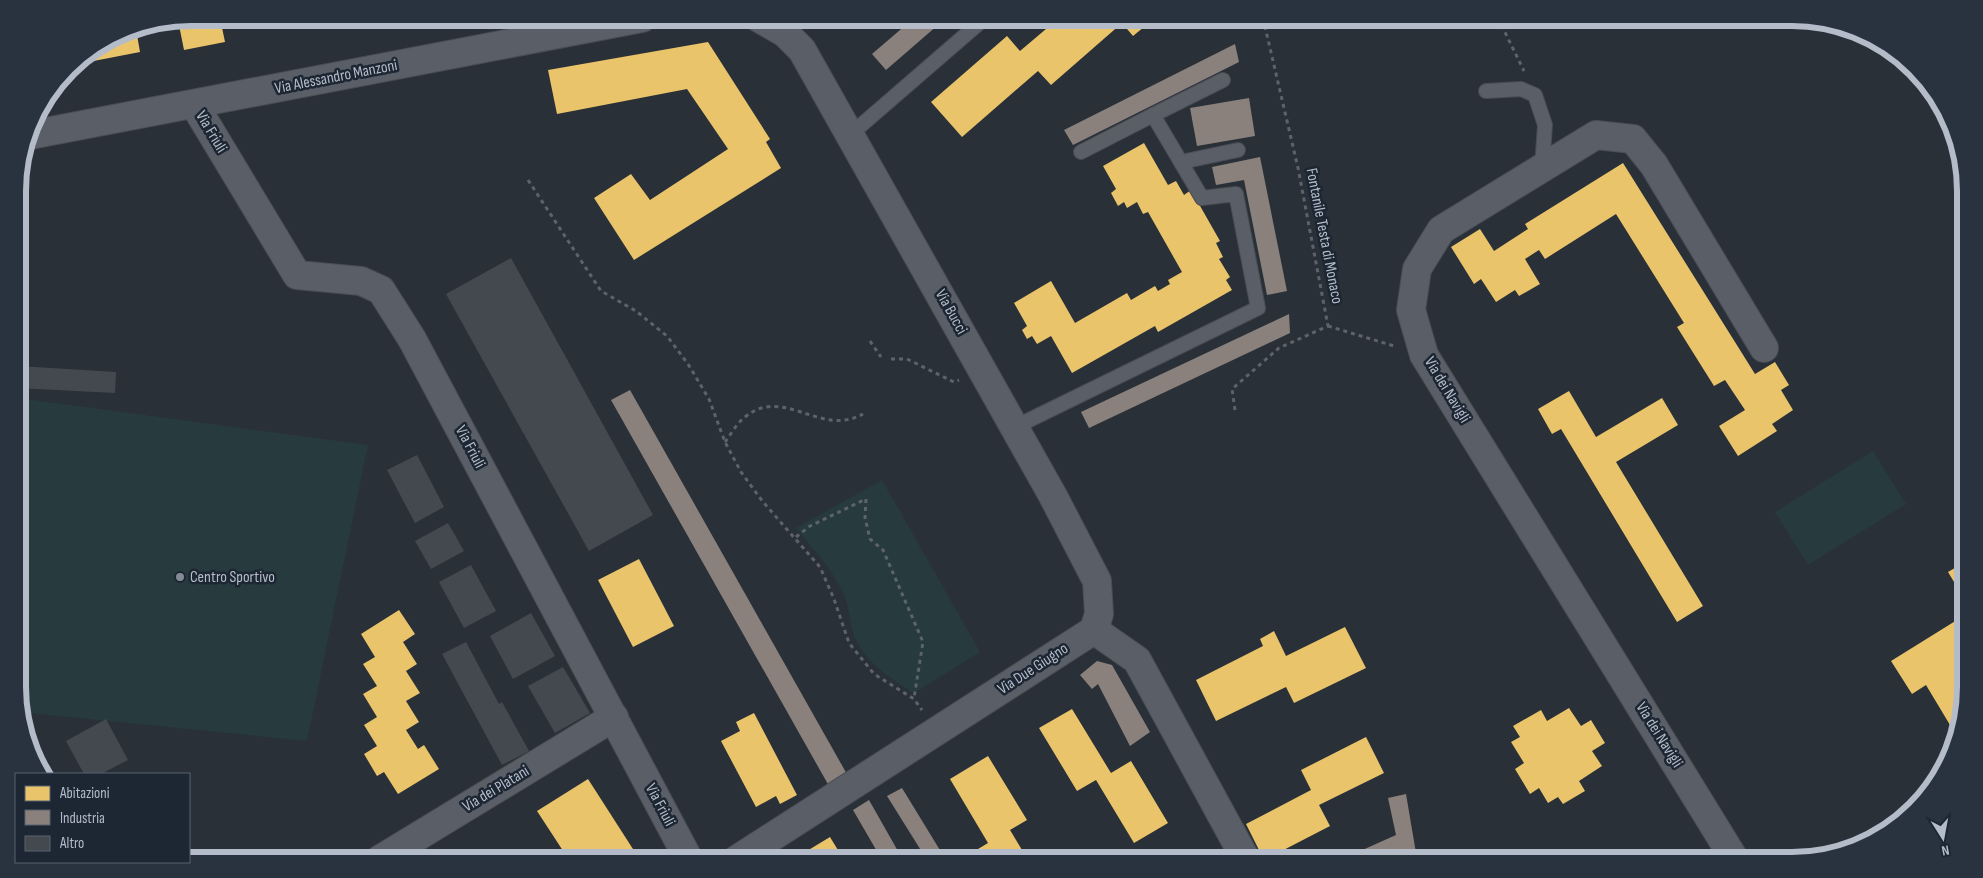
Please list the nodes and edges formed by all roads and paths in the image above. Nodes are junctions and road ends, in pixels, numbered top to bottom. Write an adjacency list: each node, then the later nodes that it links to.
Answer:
1 (1265, 26): 18 (path, Fontanile Testa di Monaco)
2 (1502, 26): 8 (path)
3 (596, 27): 9 (street, Via Alessandro Manzoni)
4 (774, 27): 12 (street, Via Bucci)
5 (975, 27): 12 (lane)
6 (1224, 80): 10 (lane)
7 (1486, 91): 8 (lane)
8 (1535, 94): 16 (lane)
9 (194, 104): 11 (street, Via Alessandro Manzoni); 32 (street, Via Friuli)
10 (1153, 115): 14 (lane); 15 (lane)
11 (37, 134)
12 (851, 134): 24 (street, Via Bucci)
13 (1238, 150): 15 (lane)
14 (1082, 152)
15 (1181, 162): 27 (lane)
16 (1542, 168): 20 (street, Via dei Navigli); 21 (street, Via dei Navigli)
17 (528, 180): 28 (path)
18 (1328, 326): 21 (path); 25 (path, Fontanile Testa di Monaco)
19 (870, 341): 22 (path)
20 (1764, 348)
21 (1424, 354): 35 (street, Via dei Navigli)
22 (881, 357)
23 (891, 359): 24 (path)
24 (982, 369): 27 (street, Via Bucci)
25 (1235, 410)
26 (863, 414): 28 (path)
27 (1015, 427): 30 (street, Via Bucci)
28 (725, 442): 29 (path)
29 (796, 537): 31 (path); 31 (path)
30 (1094, 630): 33 (street, Via Due Giugno); 34 (street)
31 (914, 699): 33 (path)
32 (614, 717): 36 (street, Via dei Platani); 37 (street, Via Friuli)
33 (938, 730): 38 (street, Via Due Giugno)
34 (1241, 851)
35 (1729, 851)
36 (391, 852)
37 (685, 852)
38 (749, 852)

